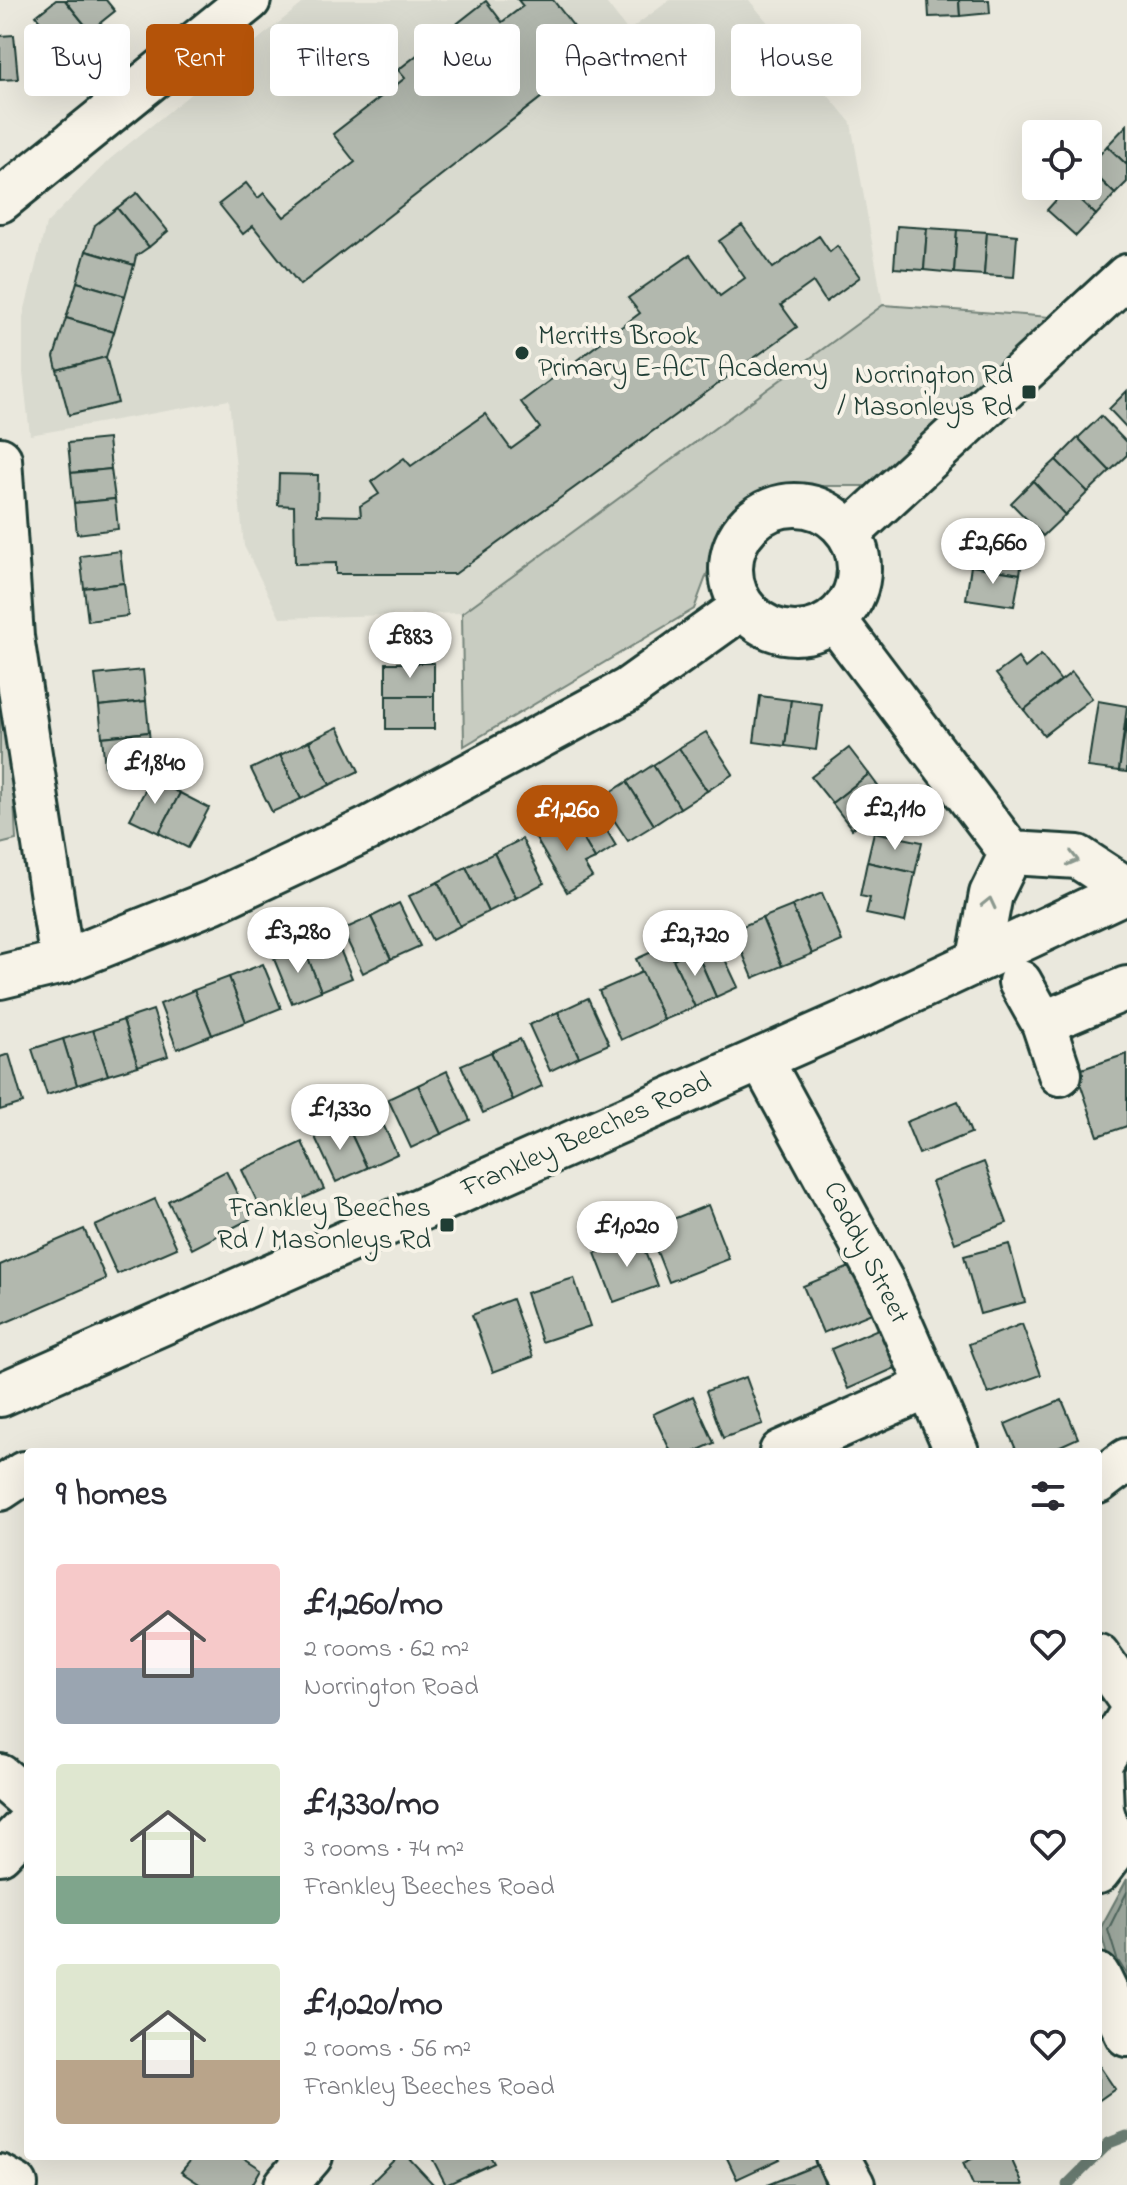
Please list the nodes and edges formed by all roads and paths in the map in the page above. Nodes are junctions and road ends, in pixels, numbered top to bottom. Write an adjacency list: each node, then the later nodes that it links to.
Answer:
1 (249, 0): 2 (street)
2 (0, 201)
3 (1127, 276): 5 (street)
4 (0, 459): 8 (street)
5 (850, 532): 6 (street); 7 (street)
6 (743, 607): 7 (street); 12 (street)
7 (835, 620): 9 (street)
8 (6, 637): 12 (street)
9 (1011, 853): 10 (street, one-way to 10); 11 (street, one-way to 9)
10 (1127, 890): 11 (street, Frankley Beeches Road)
11 (979, 958): 17 (street, Frankley Beeches Road)
12 (62, 962): 13 (street)
13 (0, 977)
14 (1020, 982): 16 (street)
15 (1127, 988): 16 (street)
16 (1043, 1023): 18 (street)
17 (761, 1059): 19 (street, Caddy Street); 20 (street, Frankley Beeches Road)
18 (1060, 1074)
19 (928, 1387): 21 (street); 22 (street, Caddy Street)
20 (0, 1395)
21 (790, 1448)
22 (955, 1448)
23 (1127, 1460): 24 (street)
24 (1102, 1479)
25 (1102, 1661): 26 (street)
26 (1127, 1696)
27 (1127, 1720): 28 (street)
28 (1102, 1761)
29 (0, 1776): 30 (street)
30 (24, 1797)
31 (1102, 1810): 34 (street)
32 (24, 1828): 33 (street)
33 (0, 1853)
34 (1102, 1867)
35 (1102, 1983): 36 (street)
36 (1127, 2035)
37 (308, 2160): 41 (street)
38 (839, 2160): 42 (street)
39 (0, 2176): 40 (street)
40 (16, 2185)
41 (286, 2185)
42 (853, 2185)

